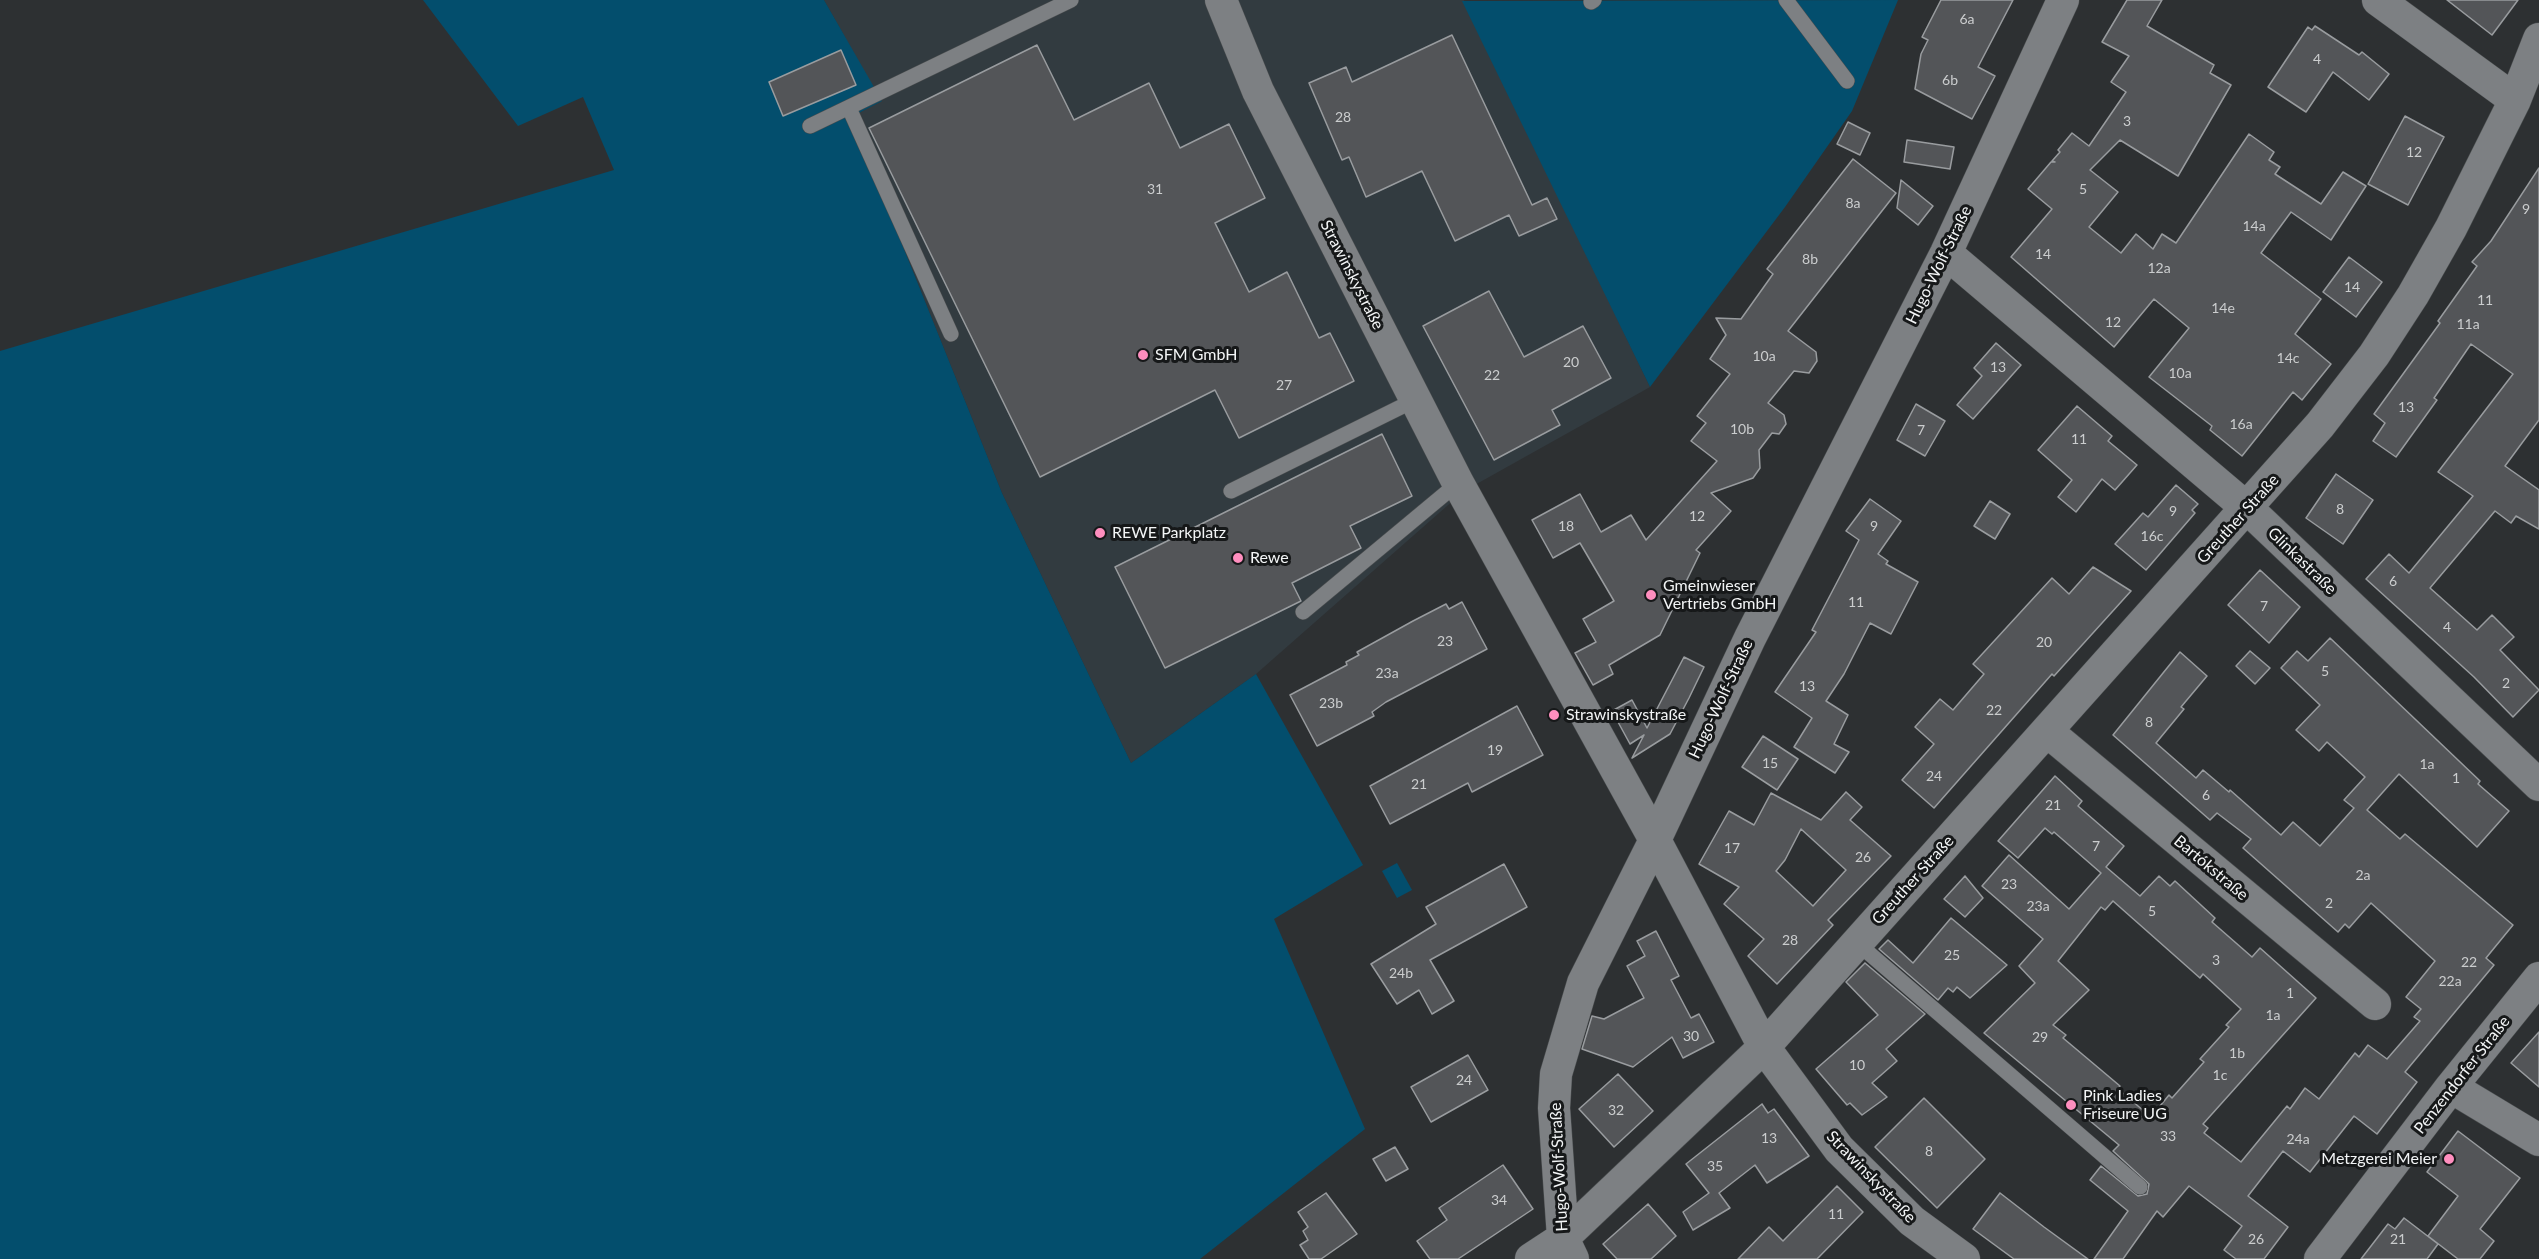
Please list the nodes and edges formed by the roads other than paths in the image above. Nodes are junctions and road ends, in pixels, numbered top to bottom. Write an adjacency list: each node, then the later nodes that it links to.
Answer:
1 (1071, 0): 9 (lane)
2 (1221, 0): 13 (street, Strawinskystraße)
3 (1786, 0): 7 (lane)
4 (2063, 0): 11 (street, Hugo-Wolf-Straße)
5 (2379, 0): 8 (street)
6 (2539, 39): 8 (street, Greuther Straße)
7 (1847, 81)
8 (2515, 100): 16 (street, Greuther Straße)
9 (849, 108): 10 (lane); 12 (lane)
10 (810, 126)
11 (1946, 254): 16 (street, Glinkastraße); 20 (street, Hugo-Wolf-Straße)
12 (951, 334)
13 (1416, 400): 14 (street, Strawinskystraße); 15 (lane)
14 (1458, 483): 17 (lane); 20 (street, Strawinskystraße)
15 (1231, 491)
16 (2248, 509): 18 (street, Greuther Straße); 19 (street, Glinkastraße)
17 (1303, 612)
18 (2048, 732): 21 (street, Greuther Straße); 23 (street, Bartókstraße)
19 (2539, 786)
20 (1655, 840): 24 (street, Strawinskystraße); 28 (street, Hugo-Wolf-Straße)
21 (1857, 942): 24 (street, Greuther Straße); 27 (lane)
22 (2539, 978): 25 (street, Penzendorfer Straße)
23 (2375, 1004)
24 (1764, 1047): 28 (street, Greuther Straße); 30 (street, Strawinskystraße)
25 (2451, 1087): 26 (street); 31 (street, Penzendorfer Straße)
26 (2539, 1140)
27 (2140, 1187)
28 (1568, 1248): 29 (street, Greuther Straße)
29 (1531, 1259)
30 (1964, 1259)
31 (2320, 1259)

